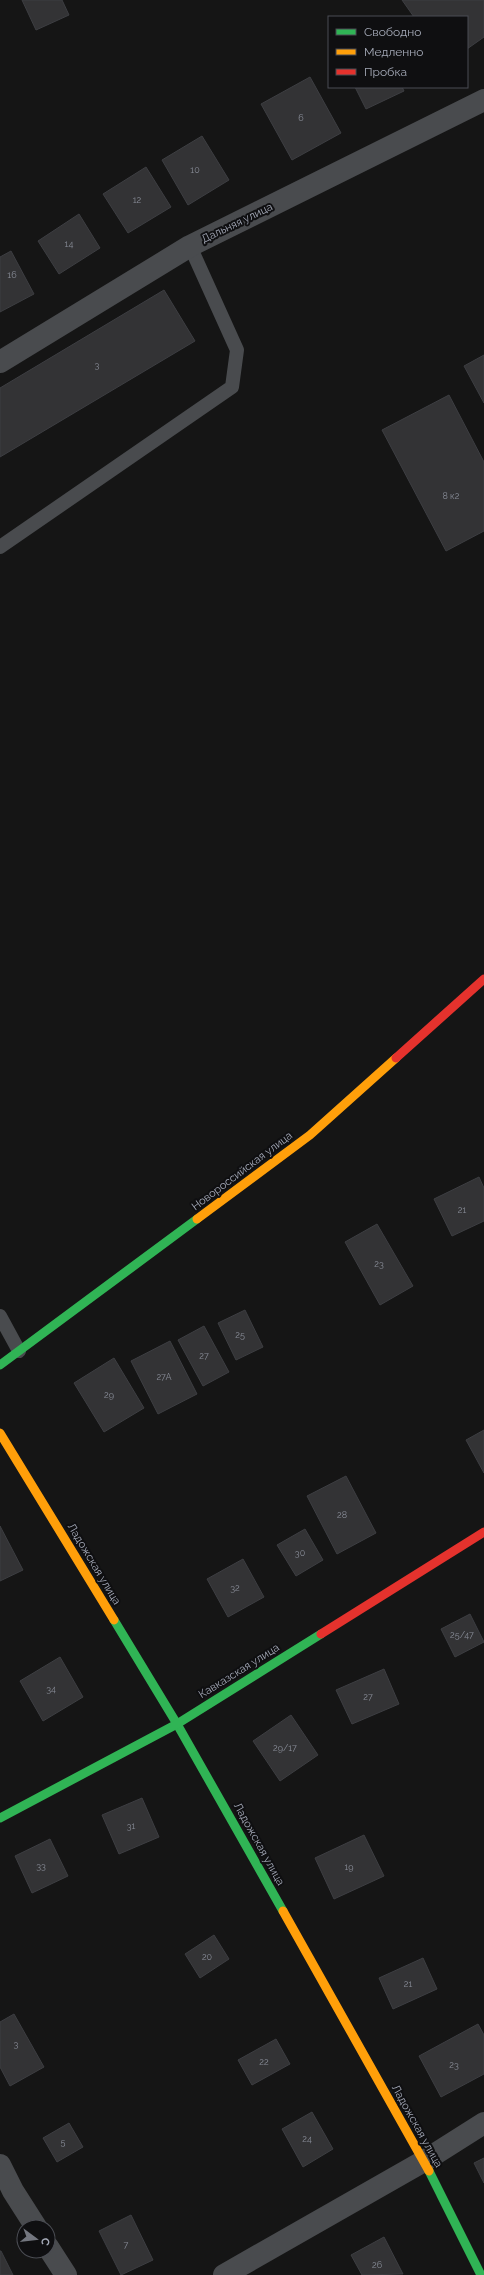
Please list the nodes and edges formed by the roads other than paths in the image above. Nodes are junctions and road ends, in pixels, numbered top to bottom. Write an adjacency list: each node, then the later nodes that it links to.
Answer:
1 (484, 100): 2 (street, Дальняя улица)
2 (190, 246): 3 (street, Дальняя улица); 4 (lane)
3 (0, 362)
4 (0, 547)
5 (484, 979): 7 (street, Новороссийская улица)
6 (0, 1316): 7 (lane)
7 (20, 1351): 8 (street, Новороссийская улица)
8 (0, 1366)
9 (0, 1433): 11 (street, Ладожская улица)
10 (483, 1535): 11 (street, Кавказская улица)
11 (177, 1724): 12 (street, Кавказская улица); 14 (street, Ладожская улица)
12 (0, 1818)
13 (484, 2123): 14 (street)
14 (424, 2161): 20 (street); 21 (street, Ладожская улица)
15 (0, 2165): 16 (street)
16 (6, 2195): 17 (street)
17 (28, 2219)
18 (56, 2259): 19 (street)
19 (66, 2275)
20 (224, 2275)
21 (481, 2275)

